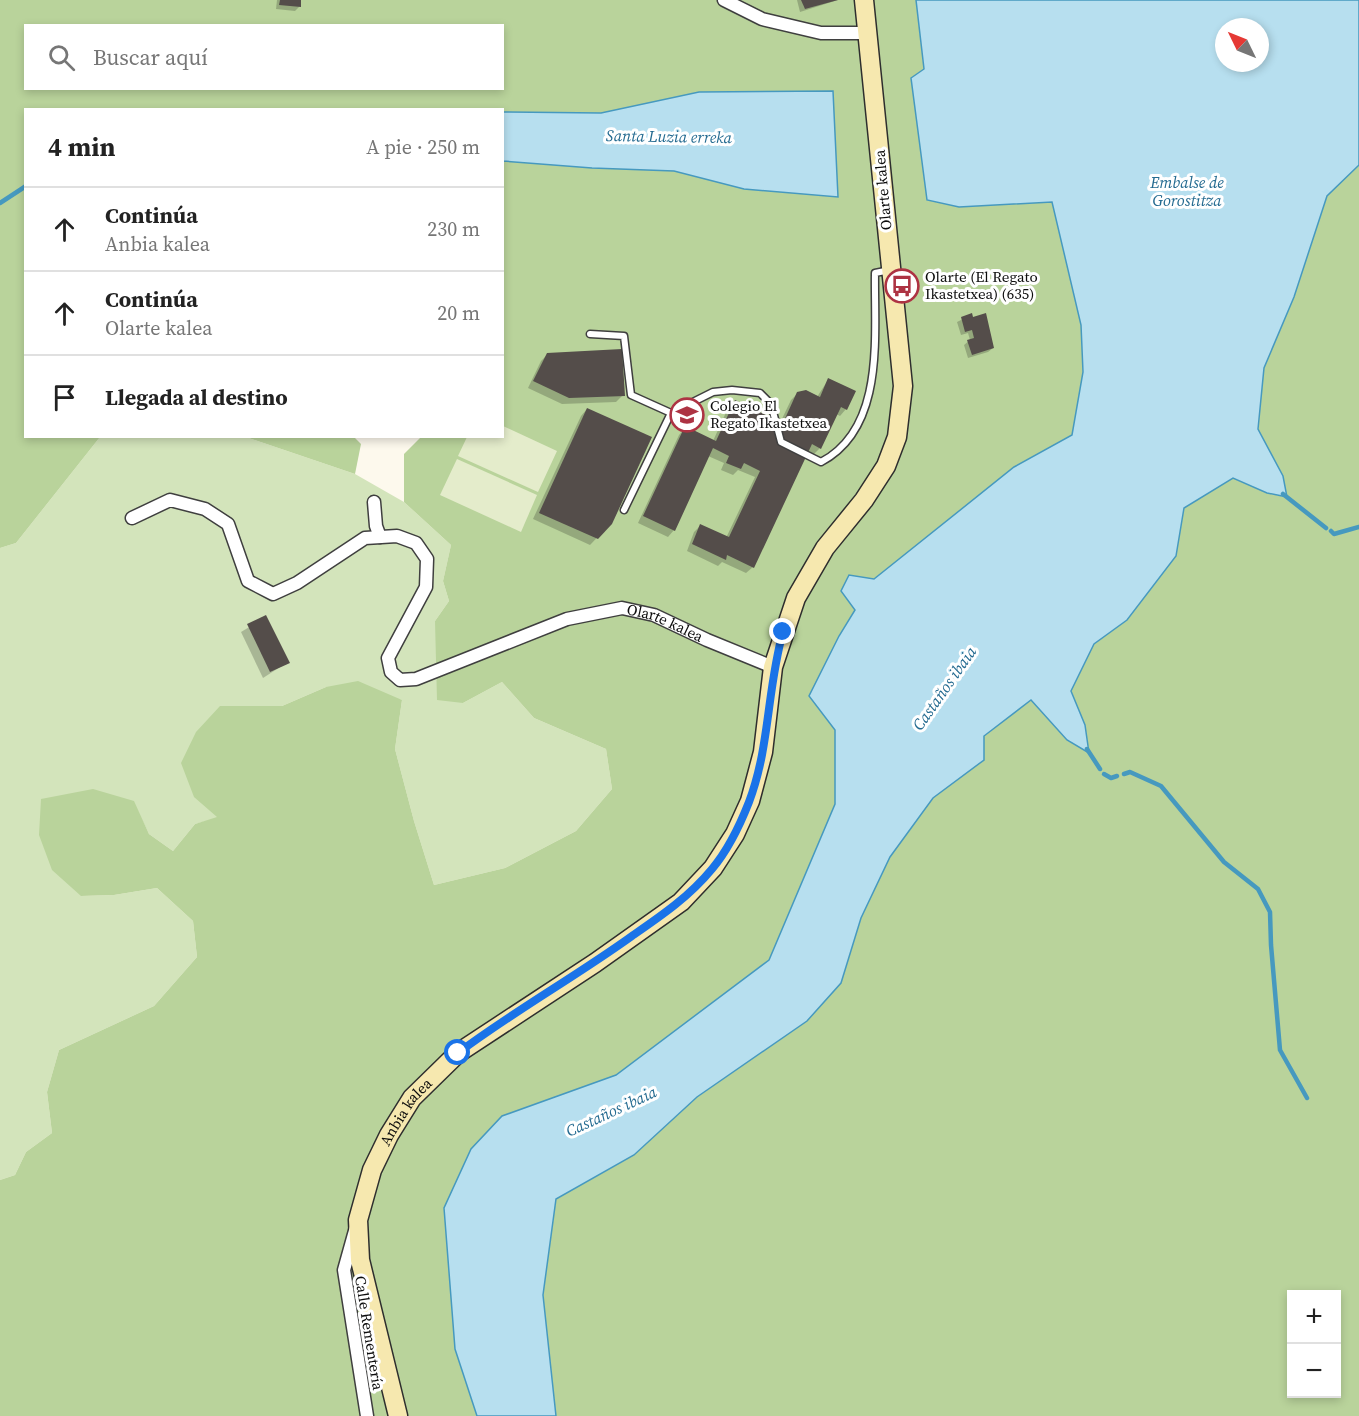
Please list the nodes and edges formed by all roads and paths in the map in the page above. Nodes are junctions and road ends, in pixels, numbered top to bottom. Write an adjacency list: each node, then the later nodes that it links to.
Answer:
1 (724, 0): 3 (street)
2 (864, 0): 3 (street, Olarte kalea)
3 (868, 33): 4 (street, Olarte kalea)
4 (891, 270): 6 (lane); 11 (street, Olarte kalea)
5 (590, 334): 6 (lane)
6 (671, 413): 8 (lane)
7 (374, 502): 10 (street)
8 (624, 510)
9 (132, 518): 10 (street, Olarte kalea)
10 (380, 537): 11 (street, Olarte kalea)
11 (773, 667): 12 (street, Anbia kalea)
12 (358, 1220): 13 (street, Calle Rementería); 14 (street, Anbia kalea)
13 (367, 1416)
14 (398, 1416)

